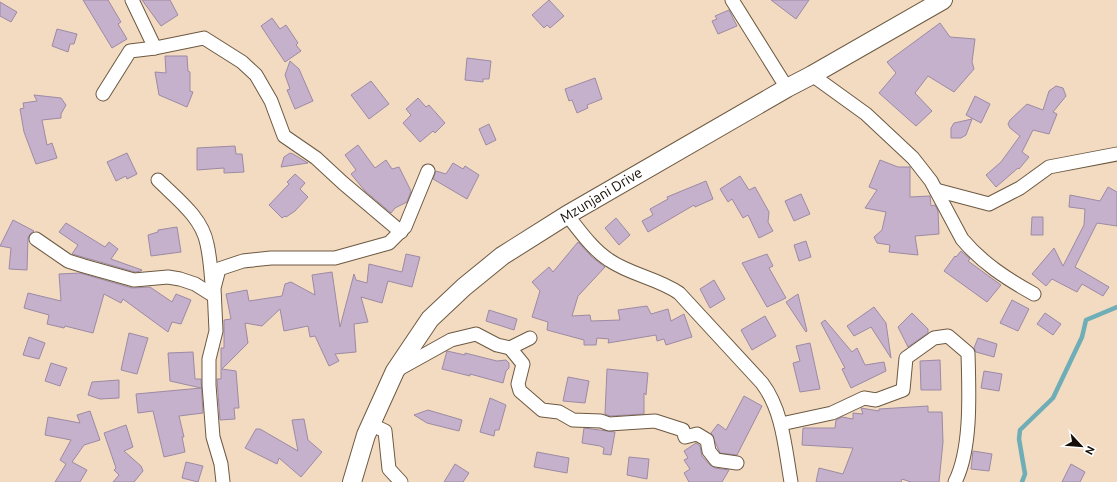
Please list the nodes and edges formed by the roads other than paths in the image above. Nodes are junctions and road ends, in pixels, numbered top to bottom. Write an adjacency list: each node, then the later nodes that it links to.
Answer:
1 (132, 0): 4 (street)
2 (732, 0): 6 (street)
3 (943, 0): 5 (main road, Mzunjani Drive)
4 (155, 48): 7 (street); 13 (street)
5 (812, 75): 6 (main road, Mzunjani Drive); 11 (street)
6 (787, 88): 12 (main road, Mzunjani Drive)
7 (103, 94)
8 (1117, 154): 11 (street)
9 (428, 171): 13 (street)
10 (158, 180): 16 (street)
11 (936, 190): 15 (street)
12 (567, 215): 19 (main road, Mzunjani Drive); 21 (street)
13 (401, 232): 16 (street)
14 (36, 239): 16 (street)
15 (1034, 294)
16 (214, 296): 23 (street)
17 (530, 338): 18 (street)
18 (510, 348): 19 (street); 22 (street)
19 (395, 371): 20 (main road, Mzunjani Drive)
20 (370, 424): 24 (main road, Mzunjani Drive); 25 (street)
21 (781, 424): 26 (street); 27 (street)
22 (737, 463)
23 (223, 482)
24 (352, 482)
25 (401, 482)
26 (791, 482)
27 (955, 482)

